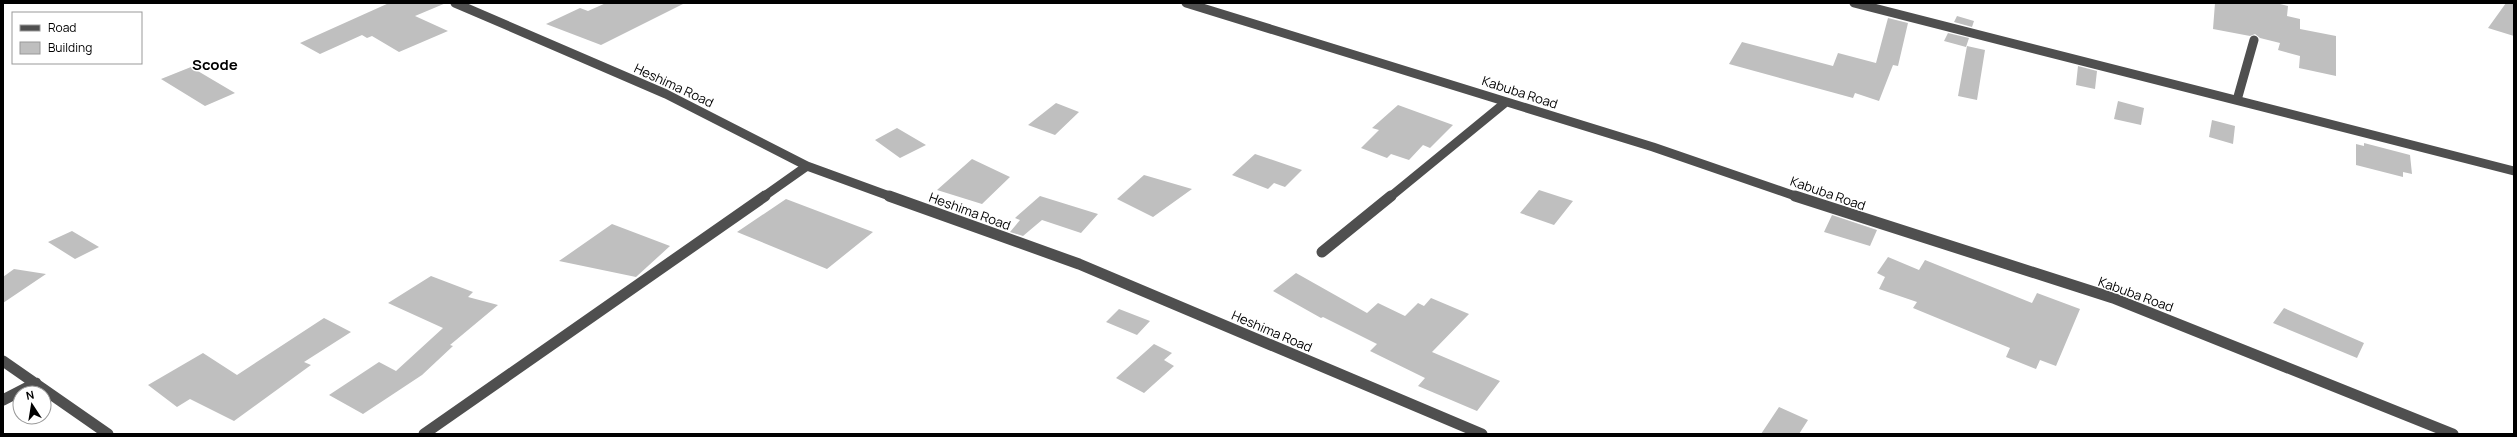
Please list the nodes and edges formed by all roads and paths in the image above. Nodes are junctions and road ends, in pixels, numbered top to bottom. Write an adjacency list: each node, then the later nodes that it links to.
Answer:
1 (454, 3): 7 (street, Heshima Road)
2 (1186, 3): 6 (street, Kabuba Road)
3 (1854, 3): 5 (street)
4 (2254, 40): 5 (street)
5 (2237, 100): 8 (street)
6 (1506, 102): 9 (street); 16 (street, Kabuba Road)
7 (807, 166): 14 (street); 15 (street, Heshima Road)
8 (2514, 170)
9 (1322, 252)
10 (3, 361): 11 (street)
11 (36, 383): 12 (street); 13 (street)
12 (3, 400)
13 (108, 434)
14 (424, 434)
15 (1482, 434)
16 (2453, 434)

